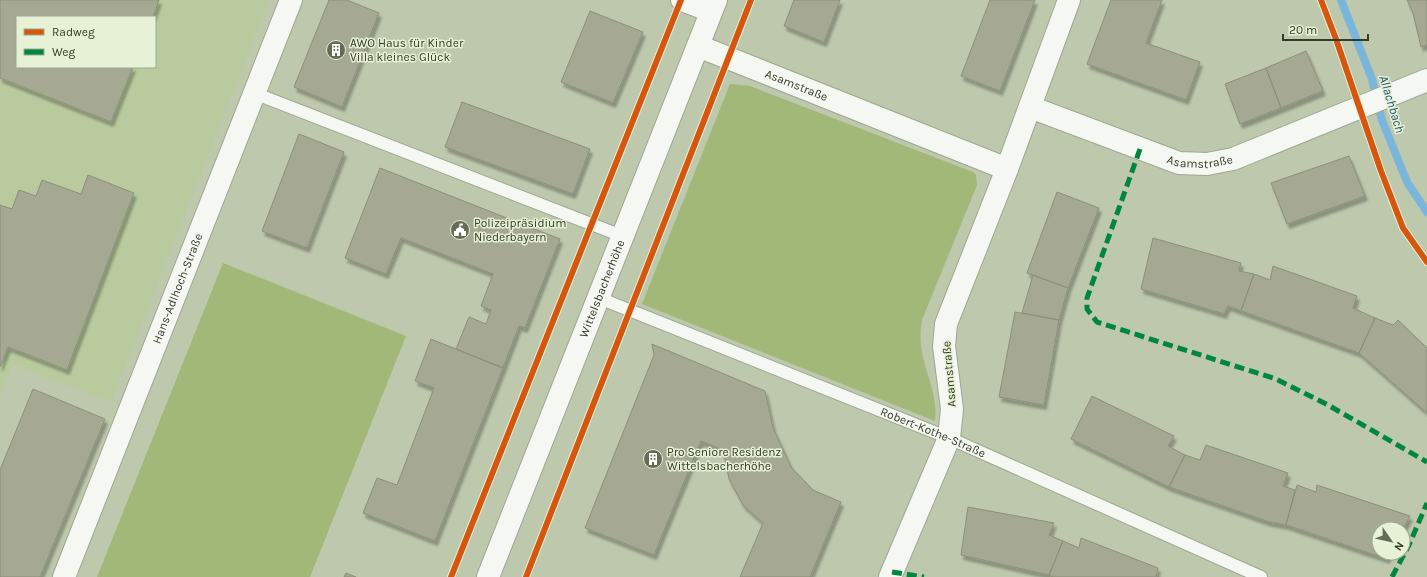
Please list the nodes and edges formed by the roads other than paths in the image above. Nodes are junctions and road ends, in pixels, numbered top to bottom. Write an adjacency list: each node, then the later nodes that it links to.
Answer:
1 (291, 0): 7 (street, Hans-Adlhoch-Straße)
2 (682, 0): 4 (street)
3 (1069, 0): 8 (street, Asamstraße)
4 (714, 6): 5 (street, Wittelsbacherhöhe)
5 (698, 46): 9 (street, Asamstraße); 10 (street, Wittelsbacherhöhe)
6 (1427, 80): 8 (street, Asamstraße)
7 (254, 93): 10 (lane); 13 (street, Hans-Adlhoch-Straße)
8 (1030, 107): 9 (street, Asamstraße)
9 (1007, 169): 12 (street, Asamstraße)
10 (622, 236): 11 (street, Wittelsbacherhöhe)
11 (599, 298): 12 (lane, Robert-Kothe-Straße); 14 (street, Wittelsbacherhöhe)
12 (949, 438): 15 (street, Asamstraße); 16 (lane, Robert-Kothe-Straße)
13 (64, 577)
14 (488, 577)
15 (890, 577)
16 (1261, 577)

